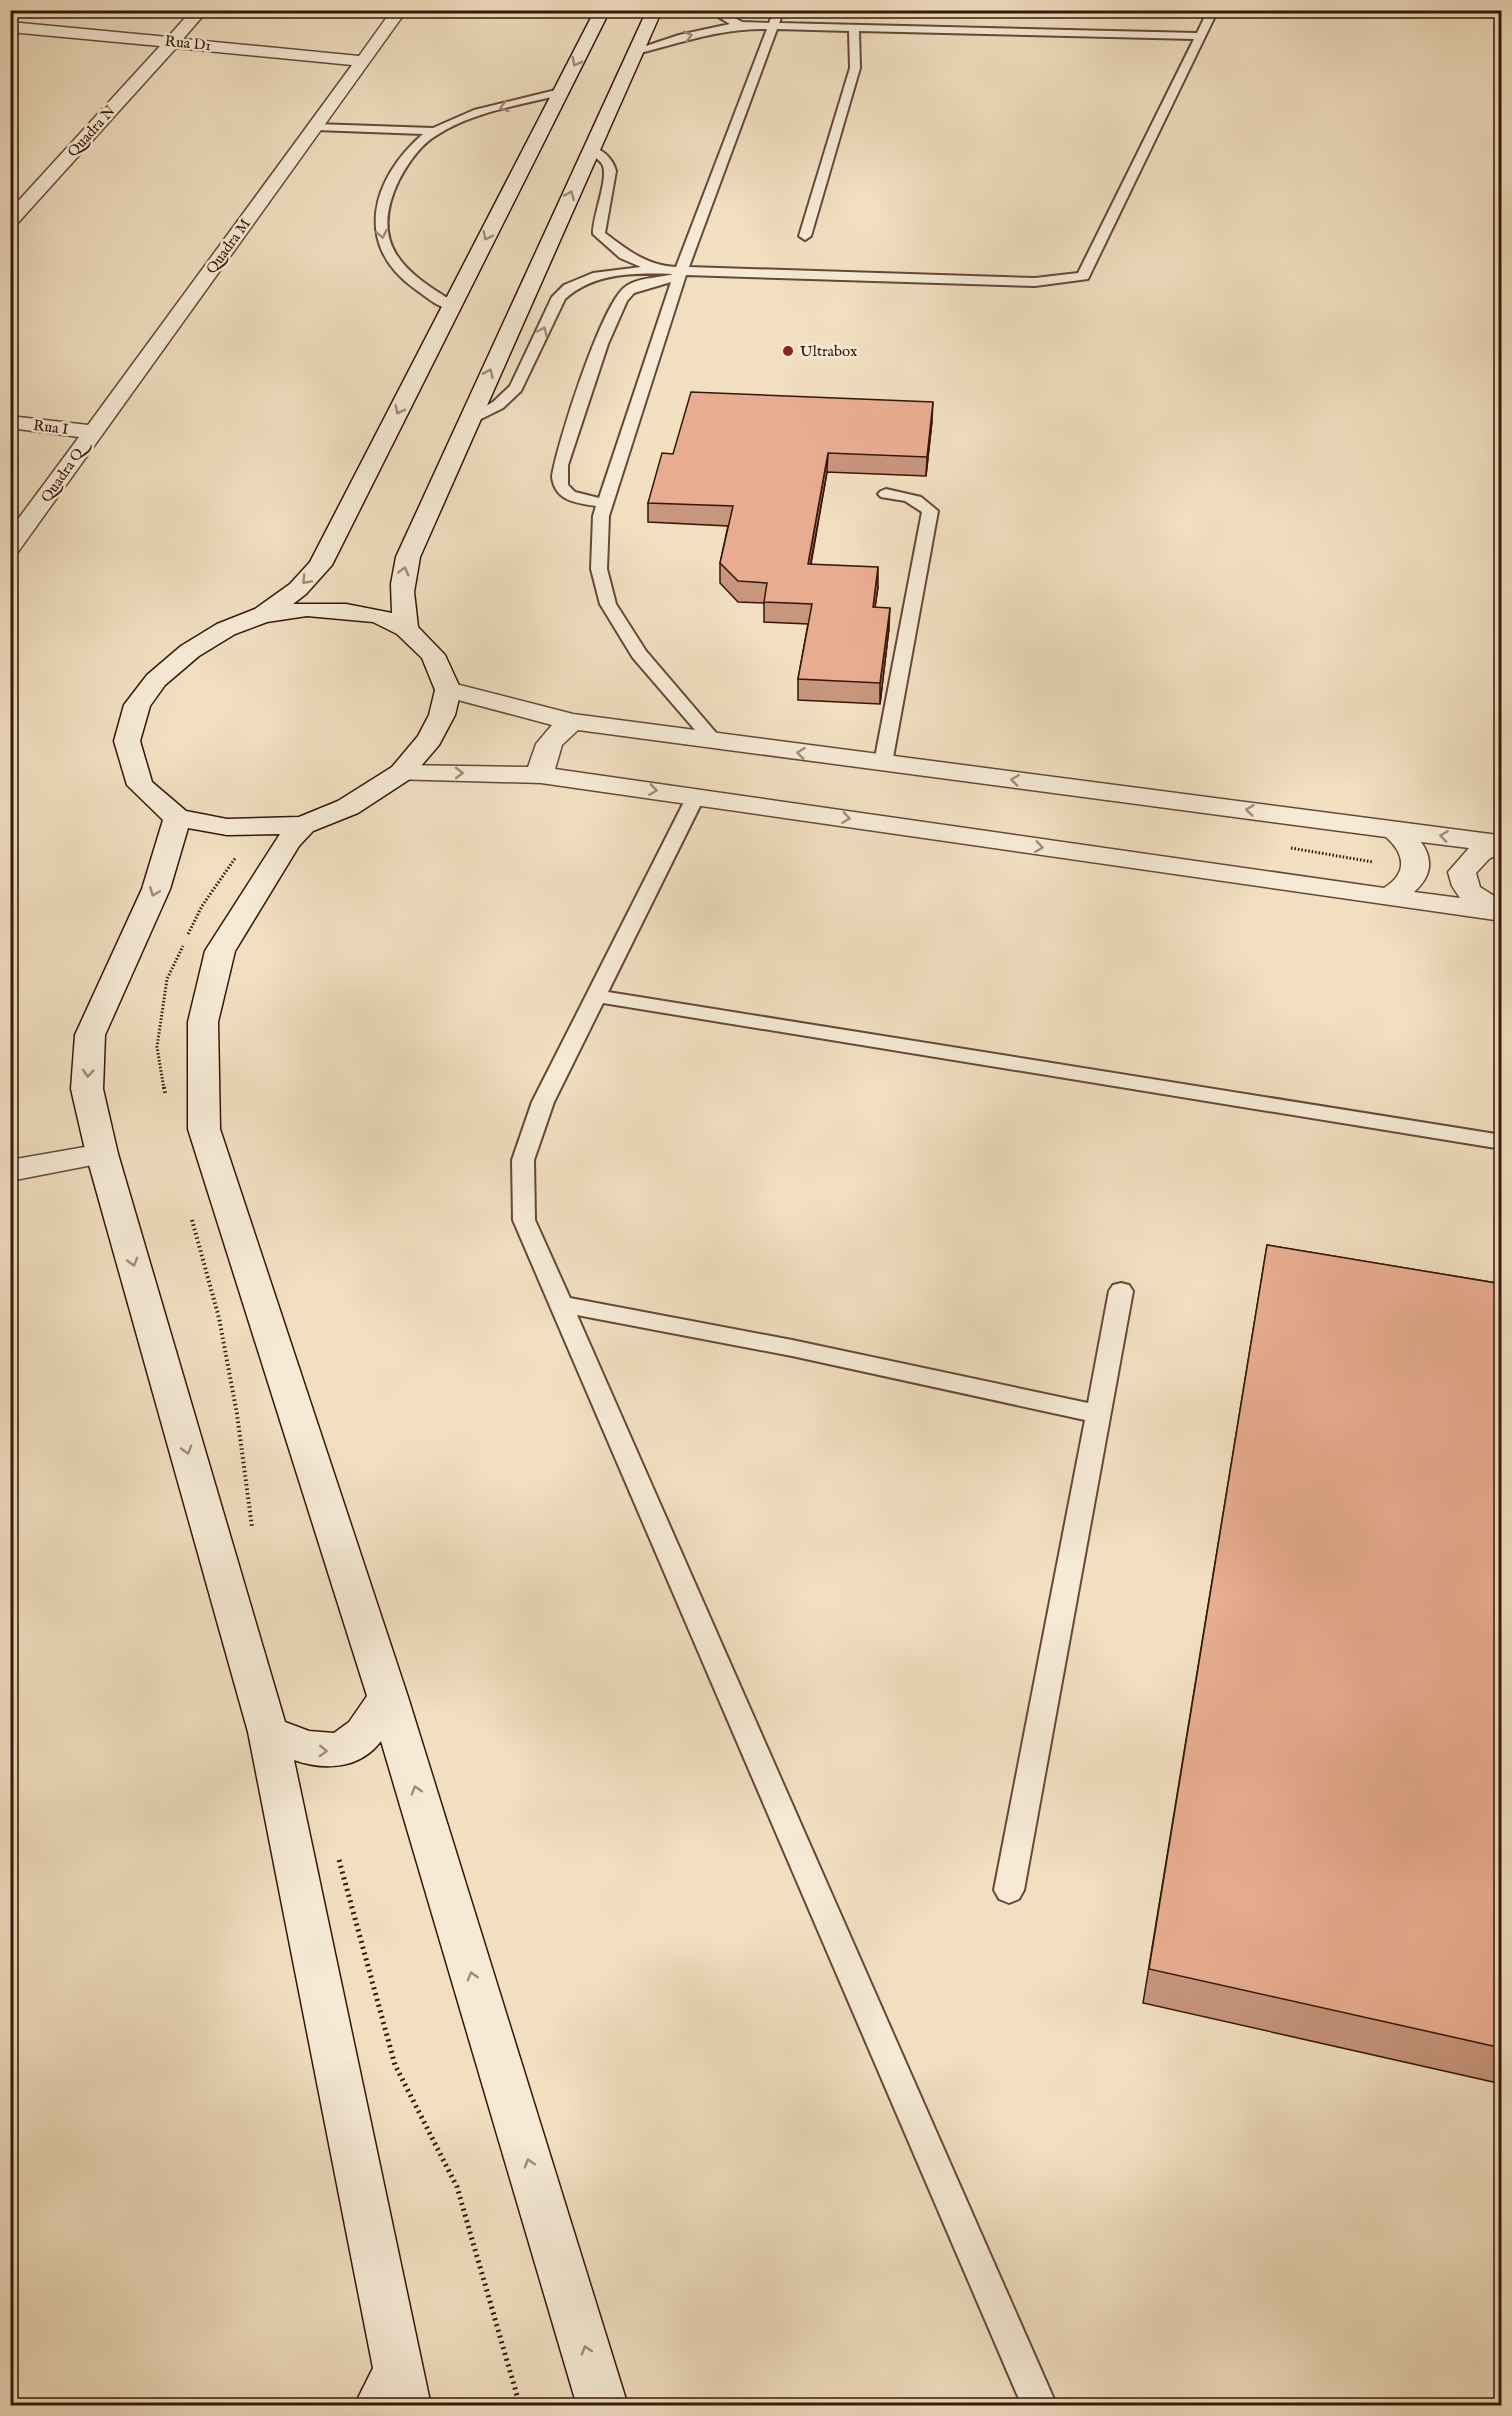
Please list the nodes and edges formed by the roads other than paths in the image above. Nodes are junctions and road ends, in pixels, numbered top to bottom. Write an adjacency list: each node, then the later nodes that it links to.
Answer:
1 (201, 10): 13 (main road, Quadra N)
2 (399, 10): 15 (main road, Quadra M)
3 (603, 10): 16 (main road, one-way to 16)
4 (655, 10): 14 (main road)
5 (712, 10): 8 (lane)
6 (779, 10): 9 (lane)
7 (1214, 10): 12 (lane)
8 (740, 25): 9 (lane); 14 (lane, one-way to 8)
9 (774, 25): 11 (lane); 23 (lane)
10 (10, 27): 13 (main road, Rua D1)
11 (854, 28): 12 (lane); 21 (lane)
12 (1202, 36): 23 (lane)
13 (172, 42): 15 (main road, Rua D1); 20 (main road, Quadra N)
14 (636, 51): 19 (main road)
15 (364, 61): 17 (main road, Quadra M)
16 (560, 92): 18 (lane, one-way to 18); 24 (main road, one-way to 24)
17 (316, 127): 18 (lane); 27 (main road, Quadra M)
18 (434, 131): 24 (lane, one-way to 24)
19 (591, 150): 22 (lane); 25 (main road, one-way to 19)
20 (10, 221)
21 (805, 236)
22 (659, 270): 23 (lane); 25 (lane, one-way to 22)
23 (680, 274): 29 (lane); 29 (lane)
24 (451, 306): 31 (main road, one-way to 31)
25 (468, 420): 32 (main road, one-way to 25)
26 (10, 422): 27 (main road, Rua I)
27 (92, 432): 30 (main road, Quadra Q)
28 (886, 494): 36 (lane)
29 (606, 503): 35 (lane)
30 (10, 547)
31 (262, 615): 32 (main road); 40 (main road)
32 (406, 628): 33 (main road)
33 (448, 690): 34 (main road); 37 (main road)
34 (573, 722): 35 (main road); 38 (main road)
35 (714, 741): 36 (main road, one-way to 35)
36 (883, 763): 41 (main road, one-way to 36)
37 (401, 773): 38 (main road, one-way to 38); 42 (main road)
38 (541, 776): 39 (main road, one-way to 39)
39 (696, 796): 44 (main road, one-way to 44); 46 (lane)
40 (177, 819): 42 (main road); 48 (main road, one-way to 48)
41 (1392, 828): 43 (main road, one-way to 41); 44 (main road)
42 (295, 833): 53 (main road)
43 (1500, 844): 45 (main road)
44 (1387, 898): 45 (main road)
45 (1502, 912)
46 (596, 996): 47 (lane); 51 (lane)
47 (1502, 1142)
48 (102, 1154): 49 (main road); 54 (main road, one-way to 54)
49 (10, 1171)
50 (1121, 1291): 52 (lane)
51 (560, 1304): 52 (lane); 58 (lane)
52 (1098, 1413): 55 (lane)
53 (388, 1698): 54 (main road, one-way to 53); 57 (main road, one-way to 53)
54 (268, 1732): 56 (main road)
55 (1009, 1890)
56 (395, 2395)
57 (603, 2406)
58 (1040, 2406)

